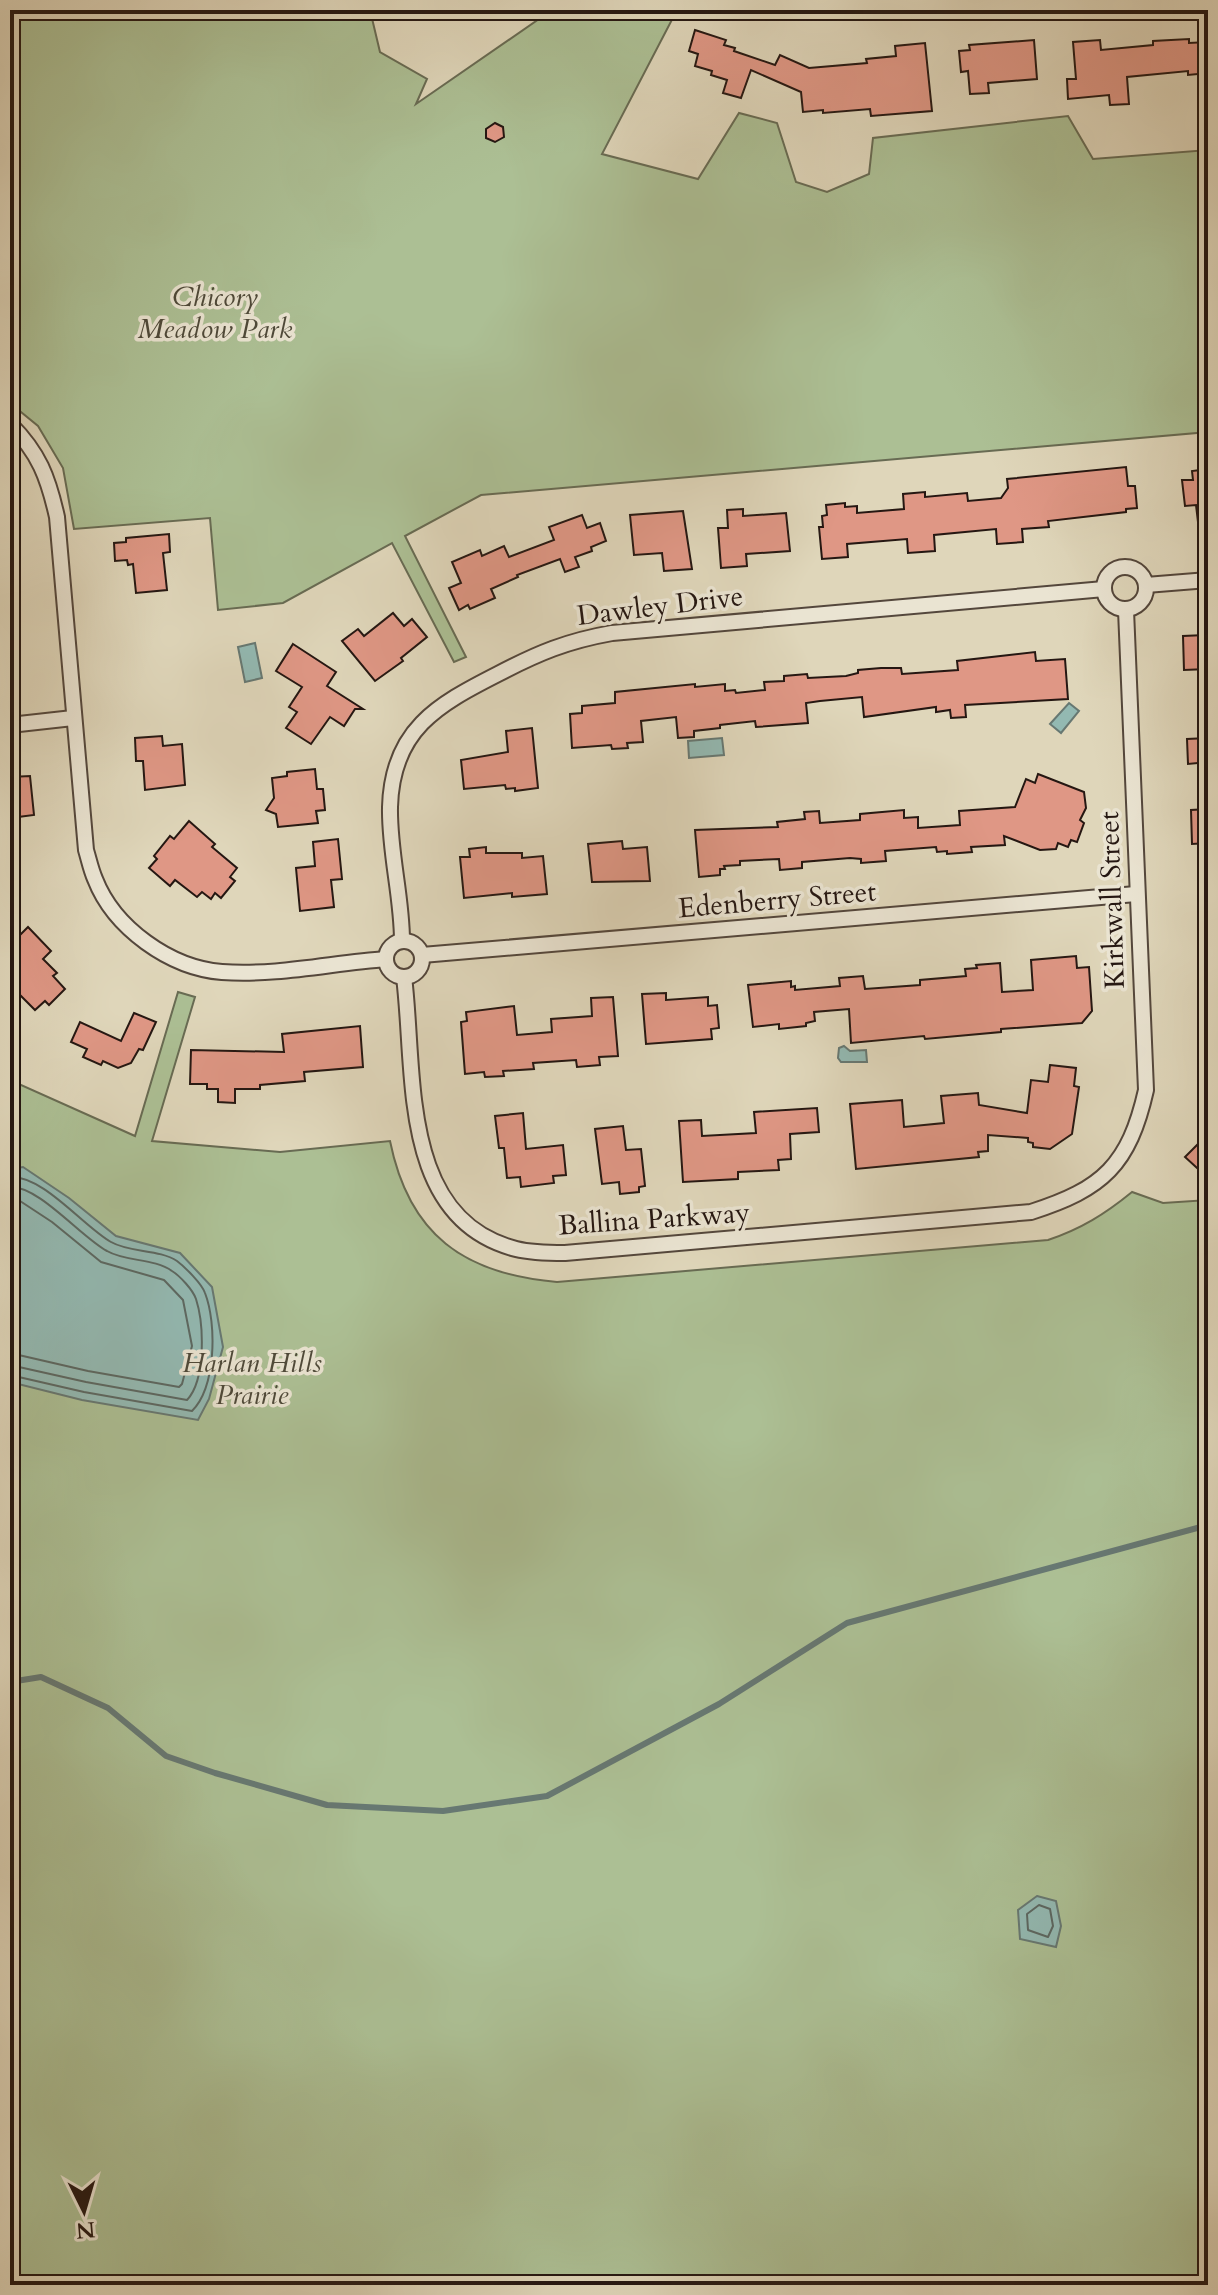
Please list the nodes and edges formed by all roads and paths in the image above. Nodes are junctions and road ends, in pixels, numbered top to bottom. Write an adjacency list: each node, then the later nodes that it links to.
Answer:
1 (10, 424): 6 (street)
2 (1208, 580): 3 (street)
3 (1146, 585): 4 (street); 5 (street)
4 (1104, 589): 5 (street); 9 (street, Dawley Drive)
5 (1126, 610): 8 (street, Kirkwall Street)
6 (73, 718): 7 (street); 11 (street)
7 (10, 725)
8 (1136, 894): 10 (street, Edenberry Street); 13 (street, Kirkwall Street)
9 (402, 941): 10 (street); 11 (street)
10 (422, 955): 12 (street)
11 (386, 959): 12 (street)
12 (404, 977): 13 (street, Ballina Parkway)
13 (1105, 1177)

